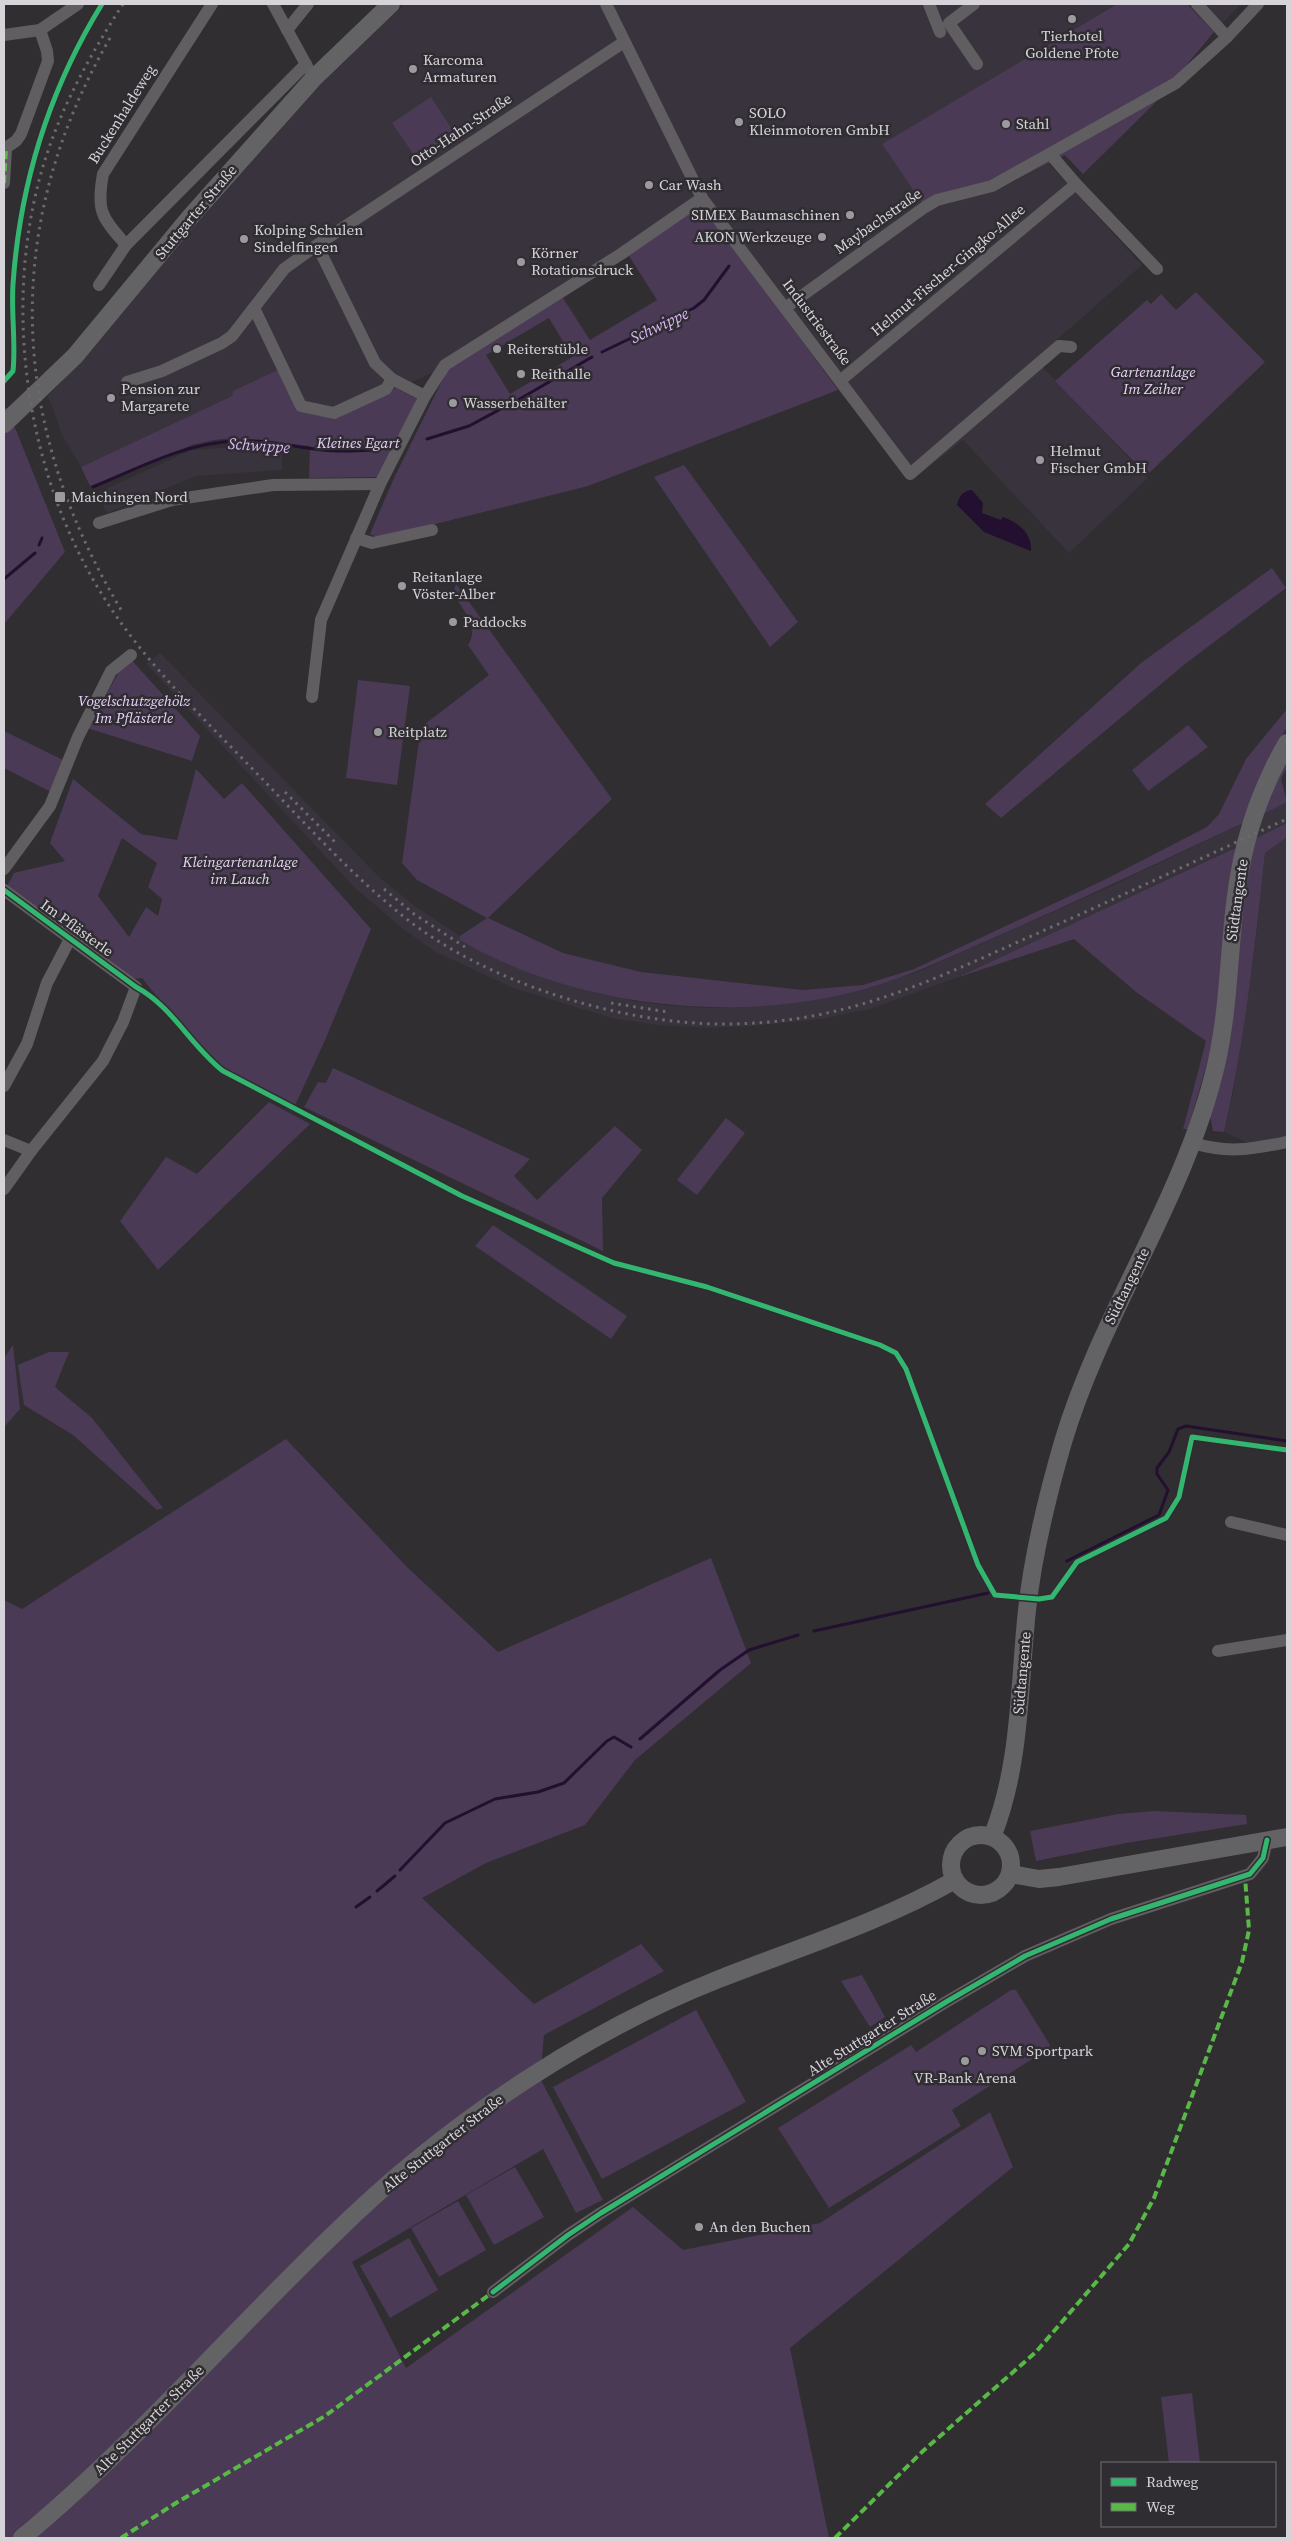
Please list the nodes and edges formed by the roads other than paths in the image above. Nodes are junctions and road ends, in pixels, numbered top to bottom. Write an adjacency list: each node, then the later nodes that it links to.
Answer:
1 (78, 4): 11 (street)
2 (212, 4): 24 (street, Buckenhaldeweg)
3 (273, 4): 12 (street)
4 (308, 4): 12 (street)
5 (391, 4): 18 (main road, Stuttgarter Straße)
6 (606, 4): 16 (street, Industriestraße)
7 (929, 4): 13 (street)
8 (974, 4): 17 (street)
9 (1197, 4): 15 (street)
10 (1258, 4): 15 (street, Maybachstraße)
11 (40, 30): 14 (street); 19 (street)
12 (287, 30): 18 (street)
13 (940, 32)
14 (4, 35)
15 (1227, 37): 20 (street, Maybachstraße)
16 (624, 42): 23 (street, Industriestraße); 25 (street, Otto-Hahn-Straße)
17 (977, 64)
18 (310, 71): 24 (street, Stuttgarter Straße); 35 (main road, Stuttgarter Straße)
19 (5, 149): 21 (street)
20 (1052, 154): 22 (street); 28 (street, Maybachstraße)
21 (4, 183)
22 (1076, 184): 26 (street); 32 (street, Helmut-Fischer-Gingko-Allee)
23 (702, 198): 28 (street, Industriestraße); 34 (street)
24 (126, 245): 27 (street, Stuttgarter Straße)
25 (317, 245): 29 (street, Otto-Hahn-Straße); 31 (street)
26 (1157, 268)
27 (99, 285)
28 (785, 308): 32 (street, Industriestraße)
29 (252, 309): 31 (street); 33 (street, Otto-Hahn-Straße)
30 (1071, 347): 32 (street, Industriestraße)
31 (392, 380): 34 (street)
32 (841, 380)
33 (127, 382)
34 (425, 396): 36 (street)
35 (4, 424)
36 (380, 484): 37 (street); 39 (street)
37 (99, 522)
38 (432, 530): 39 (street)
39 (356, 538): 41 (street)
40 (131, 655): 43 (street)
41 (312, 697)
42 (1287, 743): 49 (main road, Südtangente)
43 (4, 869)
44 (4, 890): 45 (street, Im Pflästerle)
45 (70, 939): 46 (street); 50 (street, Im Pflästerle)
46 (4, 1086)
47 (4, 1140): 50 (street)
48 (1287, 1142): 49 (street)
49 (1193, 1143): 56 (main road, Südtangente)
50 (31, 1151): 51 (street, Im Pflästerle)
51 (4, 1189)
52 (1231, 1522): 53 (street)
53 (1287, 1535)
54 (1287, 1640): 55 (street)
55 (1218, 1651)
56 (992, 1837): 59 (main road); 60 (main road)
57 (1287, 1837): 58 (main road)
58 (1267, 1840): 59 (main road); 61 (street, Alte Stuttgarter Straße)
59 (1011, 1874): 60 (main road)
60 (955, 1880): 62 (main road, Alte Stuttgarter Straße)
61 (493, 2292)
62 (22, 2538)

